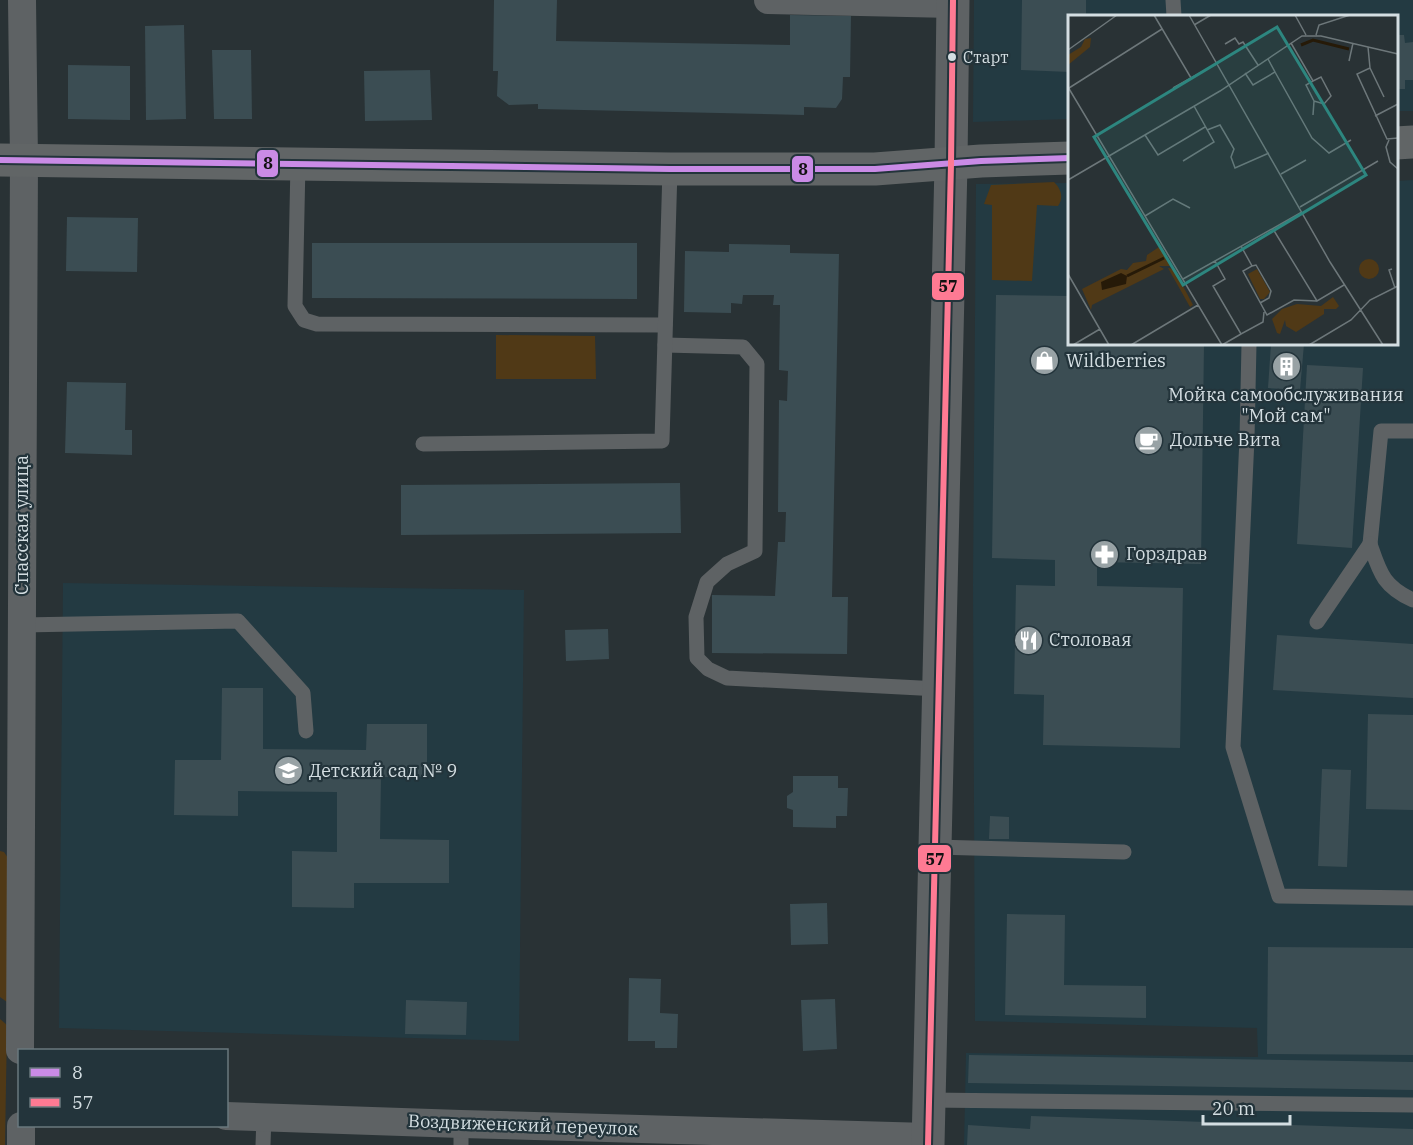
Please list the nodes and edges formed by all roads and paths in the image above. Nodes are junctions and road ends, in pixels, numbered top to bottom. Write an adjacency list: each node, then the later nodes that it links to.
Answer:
1 (22, 0): 7 (street, Спасская улица)
2 (768, 0): 4 (street)
3 (1173, 0): 5 (lane)
4 (953, 2): 9 (street)
5 (1174, 15)
6 (1068, 158): 9 (main road)
7 (12, 160): 8 (main road); 19 (street, Спасская улица)
8 (298, 163): 10 (main road); 11 (lane)
9 (951, 164): 10 (main road); 20 (street)
10 (670, 169): 11 (lane)
11 (665, 325): 12 (lane)
12 (664, 345): 15 (lane); 20 (lane)
13 (1249, 345): 24 (lane)
14 (1413, 431): 16 (lane)
15 (423, 444)
16 (1370, 544): 17 (lane); 18 (lane)
17 (1413, 600)
18 (1317, 622)
19 (22, 625): 21 (lane); 25 (street, Спасская улица)
20 (939, 688): 22 (street)
21 (306, 731)
22 (935, 847): 23 (lane); 26 (street)
23 (1124, 852)
24 (1413, 898)
25 (20, 1049)
26 (929, 1100): 27 (lane); 33 (street)
27 (1413, 1105)
28 (228, 1116): 29 (street, Воздвиженский переулок)
29 (264, 1117): 31 (street, Воздвиженский переулок); 35 (lane)
30 (21, 1127): 34 (street)
31 (461, 1135): 32 (street, Воздвиженский переулок)
32 (702, 1138): 33 (street, Воздвиженский переулок)
33 (928, 1141)
34 (21, 1145)
35 (263, 1145)

